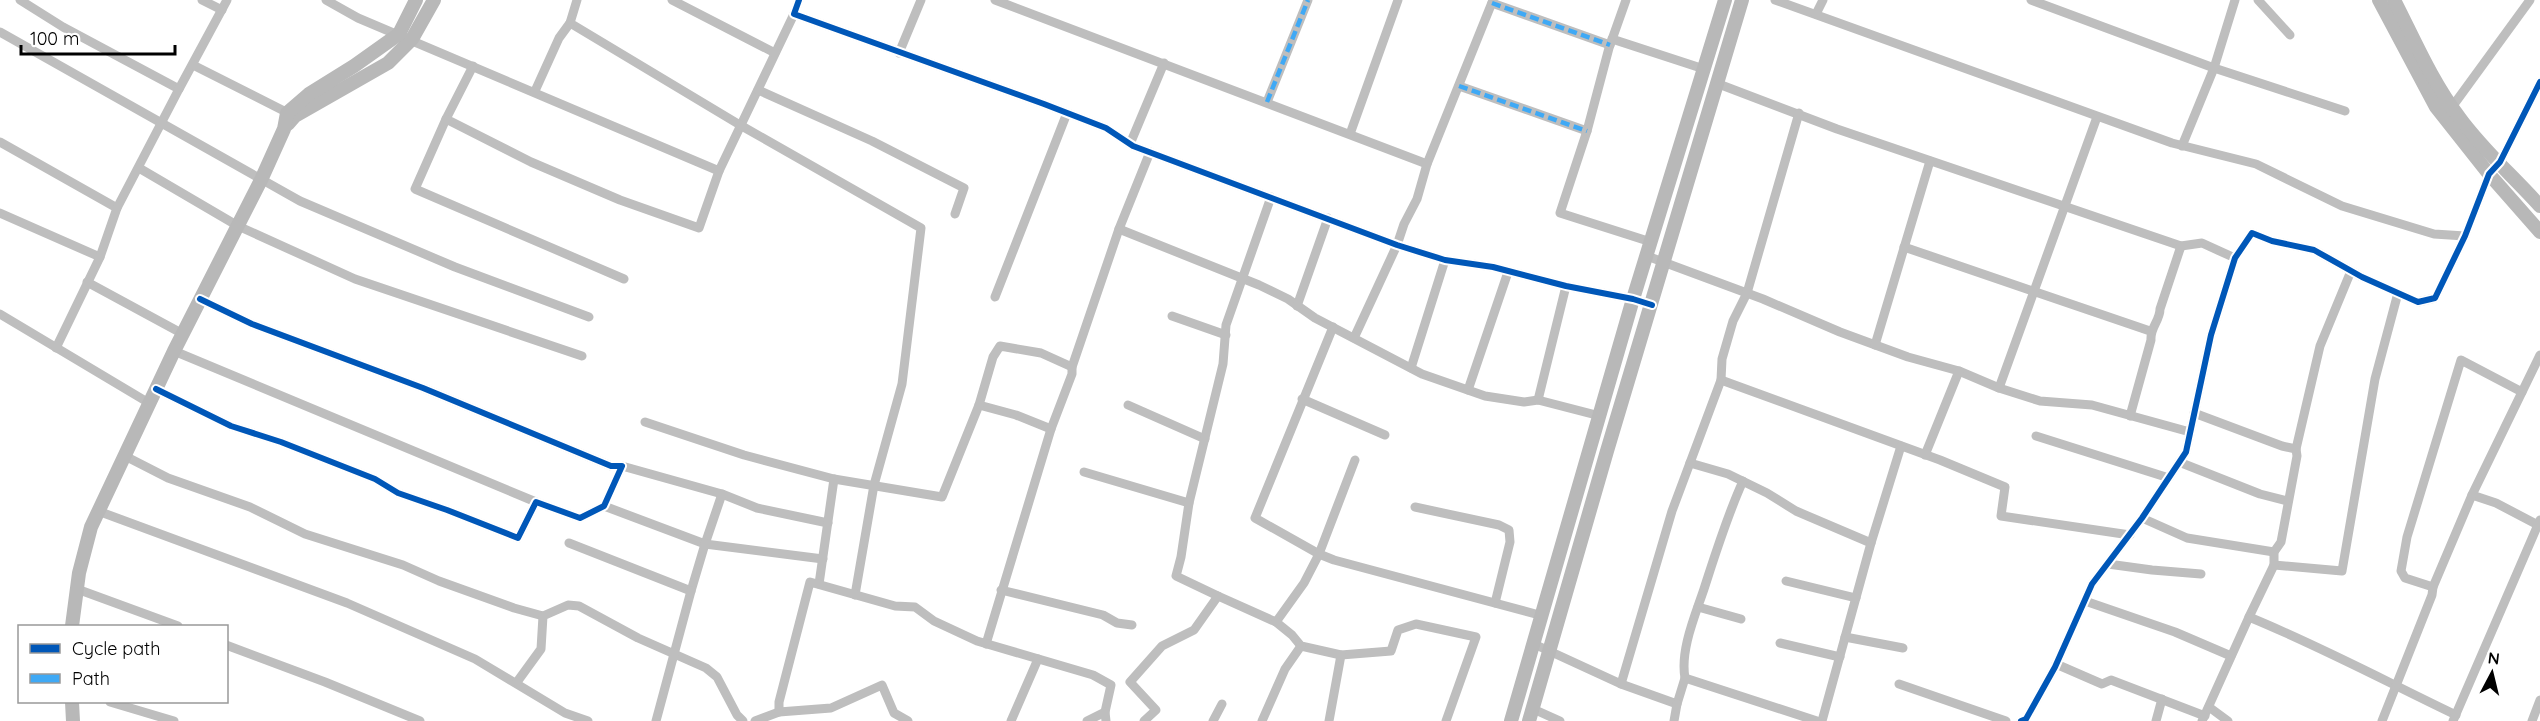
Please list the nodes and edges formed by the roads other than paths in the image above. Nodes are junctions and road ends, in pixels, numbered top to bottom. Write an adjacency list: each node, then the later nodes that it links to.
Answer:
1 (20, 0): 44 (street)
2 (202, 0): 26 (street)
3 (227, 0): 26 (street)
4 (416, 0): 32 (main road)
5 (434, 0): 32 (main road)
6 (577, 0): 29 (street)
7 (672, 0): 34 (street)
8 (799, 0): 27 (street)
9 (921, 0): 35 (street)
10 (995, 0): 36 (street)
11 (1308, 0): 47 (street)
12 (1398, 0): 58 (street)
13 (1626, 0): 33 (street)
14 (1725, 0): 40 (main road)
15 (1742, 0): 42 (main road)
16 (1774, 0): 28 (street)
17 (1823, 0): 28 (street)
18 (2031, 0): 39 (street)
19 (2235, 0): 39 (street)
20 (2258, 0): 31 (street)
21 (2379, 0): 68 (main road)
22 (2394, 0): 48 (main road)
23 (2530, 0): 48 (street)
24 (329, 1): 32 (street)
25 (1492, 2): 33 (street); 43 (street)
26 (222, 10): 37 (street)
27 (794, 14): 34 (street); 35 (street)
28 (1816, 14): 53 (street)
29 (570, 23): 46 (street); 56 (street)
30 (0, 32): 55 (street)
31 (2290, 36)
32 (405, 37): 38 (street); 52 (main road)
33 (1611, 42): 40 (street); 57 (street)
34 (775, 52): 45 (street)
35 (899, 53): 50 (street)
36 (1164, 63): 47 (street); 60 (street)
37 (193, 64): 44 (street); 52 (street)
38 (473, 66): 46 (street); 54 (street)
39 (2214, 68): 49 (street); 61 (street)
40 (1704, 69): 84 (main road)
41 (2540, 81): 64 (street)
42 (1716, 83): 51 (street); 88 (main road)
43 (1459, 86): 57 (street); 65 (street)
44 (179, 89): 55 (street)
45 (758, 90): 56 (street); 75 (street)
46 (535, 91): 67 (street)
47 (1267, 102): 58 (street)
48 (2452, 107): 64 (main road)
49 (2345, 111)
50 (1067, 113): 60 (street); 98 (street)
51 (1798, 114): 63 (street); 96 (street)
52 (291, 115): 69 (main road)
53 (2097, 117): 61 (street); 71 (street)
54 (446, 119): 67 (street); 92 (street)
55 (162, 123): 66 (street); 69 (street)
56 (741, 125): 67 (street); 150 (street)
57 (1587, 131): 84 (street)
58 (1350, 134): 65 (street)
59 (0, 142): 73 (street)
60 (1131, 144): 62 (street)
61 (2182, 146): 80 (street)
62 (1150, 152): 70 (street); 78 (street)
63 (1930, 161): 71 (street); 83 (street)
64 (2500, 162): 68 (street); 72 (main road)
65 (1427, 164): 81 (street)
66 (139, 168): 73 (street); 77 (street)
67 (719, 171)
68 (2489, 174): 79 (main road); 80 (street)
69 (261, 180): 77 (main road); 105 (street)
70 (1271, 196): 76 (street); 91 (street)
71 (2065, 206): 82 (street); 95 (street)
72 (2540, 206)
73 (117, 208): 85 (street)
74 (0, 213): 85 (street)
75 (955, 214)
76 (1328, 218): 81 (street); 102 (street)
77 (238, 226): 99 (main road); 115 (street)
78 (1119, 229): 91 (street); 116 (street)
79 (2540, 232)
80 (2465, 236): 97 (street)
81 (1397, 245): 87 (street); 110 (street)
82 (2181, 246): 86 (street); 107 (street)
83 (1904, 247): 95 (street); 111 (street)
84 (1649, 249): 88 (street); 100 (main road)
85 (100, 257): 93 (street)
86 (2235, 258): 89 (street); 129 (street)
87 (1445, 260): 90 (street); 117 (street)
88 (1665, 262): 96 (street); 101 (main road)
89 (2351, 270): 97 (street); 139 (street)
90 (1508, 272): 94 (street); 122 (street)
91 (1241, 278): 102 (street); 109 (street)
92 (624, 279)
93 (87, 282): 108 (street); 112 (street)
94 (1566, 286): 100 (street); 125 (street)
95 (2035, 290): 107 (street); 120 (street)
96 (1747, 293): 111 (street); 119 (street)
97 (2398, 293): 170 (street)
98 (995, 297)
99 (201, 299): 108 (main road); 145 (street)
100 (1633, 299): 101 (street); 130 (main road)
101 (1652, 305): 199 (main road)
102 (1297, 306): 106 (street)
103 (0, 314): 112 (street)
104 (1172, 316): 109 (street)
105 (589, 317)
106 (1333, 327): 110 (street); 124 (street)
107 (2151, 331): 131 (street)
108 (183, 334): 113 (main road)
109 (1226, 335): 137 (street)
110 (1354, 338): 117 (street)
111 (1875, 345): 118 (street)
112 (56, 348): 126 (street)
113 (174, 351): 121 (main road); 154 (street)
114 (2540, 355): 123 (street)
115 (582, 356)
116 (1072, 367): 127 (street); 133 (street)
117 (1411, 368): 122 (street)
118 (1959, 371): 120 (street); 140 (street)
119 (1721, 380): 138 (street); 144 (street)
120 (1999, 388): 131 (street)
121 (156, 389): 126 (main road); 154 (street)
122 (1468, 390): 125 (street)
123 (2522, 392): 152 (street); 174 (street)
124 (1302, 399): 135 (street); 167 (street)
125 (1538, 400): 130 (street)
126 (149, 403): 141 (main road)
127 (979, 405): 133 (street); 150 (street)
128 (1128, 405): 137 (street)
129 (2194, 413): 134 (street); 139 (street)
130 (1600, 416): 185 (main road)
131 (2130, 416): 134 (street)
132 (645, 422): 148 (street)
133 (1051, 429): 176 (street)
134 (2190, 432): 143 (street)
135 (1385, 435)
136 (2036, 436): 147 (street)
137 (1205, 439): 155 (street)
138 (1901, 446): 140 (street); 164 (street)
139 (2296, 449): 153 (street)
140 (1925, 455): 162 (street)
141 (125, 456): 158 (main road); 184 (street)
142 (1354, 460): 167 (street)
143 (2179, 462): 147 (street); 153 (street)
144 (1690, 463): 149 (street); 208 (street)
145 (622, 466): 151 (street); 156 (street)
146 (1084, 472): 155 (street)
147 (2169, 478): 159 (street)
148 (834, 479): 150 (street); 160 (street)
149 (1743, 481): 164 (street); 183 (street)
150 (874, 484): 178 (street)
151 (722, 494): 160 (street); 165 (street)
152 (2472, 495): 161 (street); 174 (street)
153 (2287, 501): 166 (street)
154 (537, 502): 156 (street)
155 (1189, 503): 179 (street)
156 (604, 506): 165 (street)
157 (1415, 507): 182 (street)
158 (98, 511): 175 (main road); 207 (street)
159 (2142, 518): 162 (street); 166 (street)
160 (828, 523): 168 (street)
161 (2539, 523): 221 (street)
162 (2130, 535): 169 (street)
163 (569, 543): 177 (street)
164 (1870, 543): 180 (street)
165 (705, 544): 168 (street); 177 (street)
166 (2274, 552): 170 (street)
167 (1319, 554): 182 (street); 188 (street)
168 (823, 559): 173 (street)
169 (2108, 564): 171 (street); 181 (street)
170 (2274, 565): 186 (street)
171 (2201, 574)
172 (1786, 581): 180 (street)
173 (819, 584): 178 (street); 217 (street)
174 (2433, 587): 210 (street)
175 (77, 589): 189 (main road); 190 (street)
176 (1001, 590): 191 (street); 194 (street)
177 (691, 591): 200 (street)
178 (855, 595): 194 (street)
179 (1218, 596): 188 (street); 233 (street)
180 (1856, 598): 192 (street)
181 (2085, 601): 202 (street); 205 (street)
182 (1495, 603): 185 (street)
183 (1698, 607): 187 (street); 206 (street)
184 (543, 616): 200 (street); 207 (street)
185 (1543, 616): 195 (main road)
186 (2249, 617): 202 (street); 210 (street)
187 (1741, 619)
188 (1276, 622): 197 (street)
189 (72, 625)
190 (173, 625)
191 (1132, 625)
192 (1845, 637): 198 (street); 203 (street)
193 (1780, 643): 203 (street)
194 (986, 644): 204 (street)
195 (1534, 644): 199 (street); 238 (main road)
196 (228, 646): 225 (street)
197 (1300, 646): 201 (street); 235 (street)
198 (1903, 648)
199 (1549, 651): 208 (street); 218 (main road)
200 (675, 654): 227 (street); 228 (street)
201 (1341, 655): 236 (street); 237 (street)
202 (2232, 656): 219 (street)
203 (1840, 657): 242 (street)
204 (1038, 659): 220 (street); 231 (street)
205 (2056, 664): 211 (street); 222 (street)
206 (1685, 678): 216 (street); 241 (street)
207 (517, 682): 226 (street)
208 (1622, 684): 216 (street)
209 (1899, 684): 243 (street)
210 (2395, 686): 221 (street); 246 (street)
211 (2162, 699): 219 (street); 244 (street)
212 (2540, 700): 247 (street)
213 (72, 703): 223 (main road)
214 (113, 703): 224 (street)
215 (1222, 704): 234 (street)
216 (1677, 704): 240 (street)
217 (779, 712): 229 (street); 230 (street)
218 (1530, 715): 239 (street)
219 (2205, 715): 245 (street)
220 (1105, 716): 232 (street)
221 (2455, 718)
222 (2024, 720)
223 (73, 721)
224 (174, 721)
225 (420, 721)
226 (588, 721)
227 (656, 721)
228 (742, 721)
229 (755, 721)
230 (908, 721)
231 (1011, 721)
232 (1087, 721)
233 (1144, 721)
234 (1213, 721)
235 (1262, 721)
236 (1329, 721)
237 (1446, 721)
238 (1511, 721)
239 (1560, 721)
240 (1674, 721)
241 (1817, 721)
242 (1822, 721)
243 (2006, 721)
244 (2156, 721)
245 (2228, 721)
246 (2382, 721)
247 (2532, 721)

